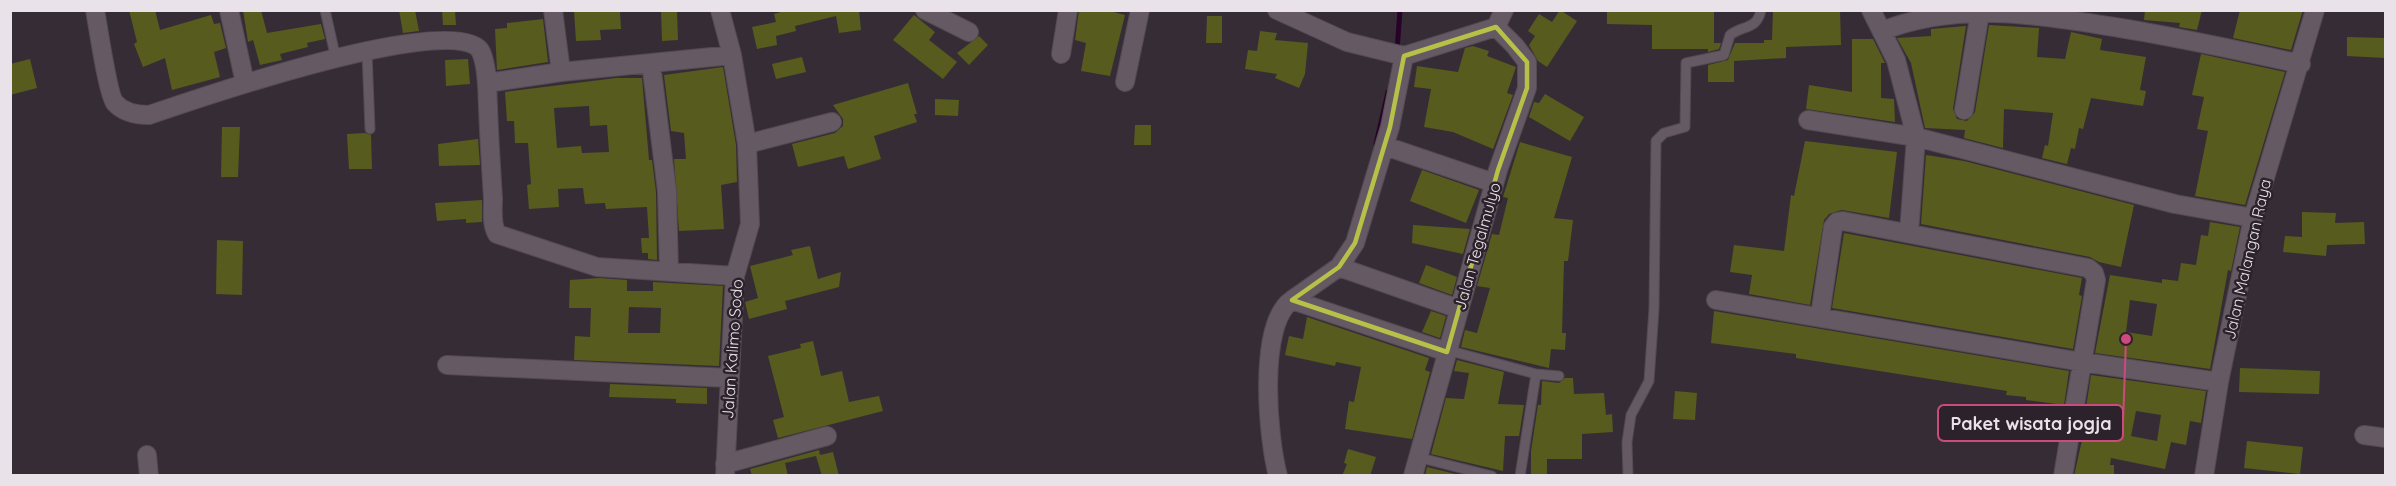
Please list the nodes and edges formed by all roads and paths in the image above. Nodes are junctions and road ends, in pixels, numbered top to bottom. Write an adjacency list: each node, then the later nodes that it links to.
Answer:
1 (95, 10): 26 (street)
2 (229, 10): 26 (street)
3 (325, 10): 21 (lane)
4 (553, 10): 24 (street)
5 (720, 10): 19 (street, Jalan Kalimo Sodo)
6 (925, 10): 16 (street)
7 (1068, 10): 18 (street)
8 (1140, 10): 25 (street)
9 (1276, 10): 20 (street)
10 (1761, 10): 63 (lane)
11 (1871, 10): 15 (street)
12 (2315, 10): 23 (street, Jalan Malangan Raya)
13 (1980, 12): 15 (street); 23 (street); 28 (street)
14 (1500, 19): 20 (street); 35 (street, Jalan Tegalmulyo)
15 (1882, 31): 32 (street)
16 (969, 32)
17 (367, 52): 21 (street); 27 (street); 31 (lane)
18 (1061, 54)
19 (732, 55): 22 (street); 33 (street, Jalan Kalimo Sodo)
20 (1397, 55): 34 (street)
21 (336, 59): 26 (street)
22 (651, 63): 24 (street); 39 (street)
23 (2301, 64): 36 (street, Jalan Malangan Raya)
24 (561, 72): 27 (street)
25 (1125, 82)
26 (244, 83)
27 (487, 83): 39 (street)
28 (1964, 110)
29 (1808, 120): 32 (street)
30 (832, 122): 33 (street)
31 (370, 129)
32 (1916, 137): 36 (street); 37 (street)
33 (747, 144): 40 (street, Jalan Kalimo Sodo)
34 (1385, 146): 35 (street); 38 (street)
35 (1494, 183): 43 (street, Jalan Tegalmulyo)
36 (2253, 218): 51 (street, Jalan Malangan Raya)
37 (1908, 233): 44 (street); 46 (street)
38 (1339, 267): 41 (street); 43 (street)
39 (669, 272): 40 (street)
40 (735, 276): 50 (street, Jalan Kalimo Sodo)
41 (1293, 300): 45 (street); 59 (street)
42 (1716, 300): 44 (street)
43 (1459, 309): 45 (street, Jalan Tegalmulyo)
44 (1820, 316): 46 (street)
45 (1447, 351): 48 (lane); 56 (street, Jalan Tegalmulyo)
46 (2082, 362): 51 (street); 64 (street)
47 (447, 366): 50 (street)
48 (1536, 374): 49 (lane); 62 (lane)
49 (1559, 376)
50 (729, 378): 57 (street, Jalan Kalimo Sodo)
51 (2219, 381): 65 (street, Jalan Malangan Raya)
52 (2364, 435): 54 (street)
53 (827, 436): 57 (street)
54 (2385, 438)
55 (147, 455): 58 (street)
56 (1417, 457): 60 (street, Jalan Tegalmulyo); 61 (lane)
57 (725, 470)
58 (149, 476)
59 (1278, 476)
60 (1413, 476)
61 (1492, 476)
62 (1520, 476)
63 (1629, 476)
64 (2063, 476)
65 (2204, 476)

